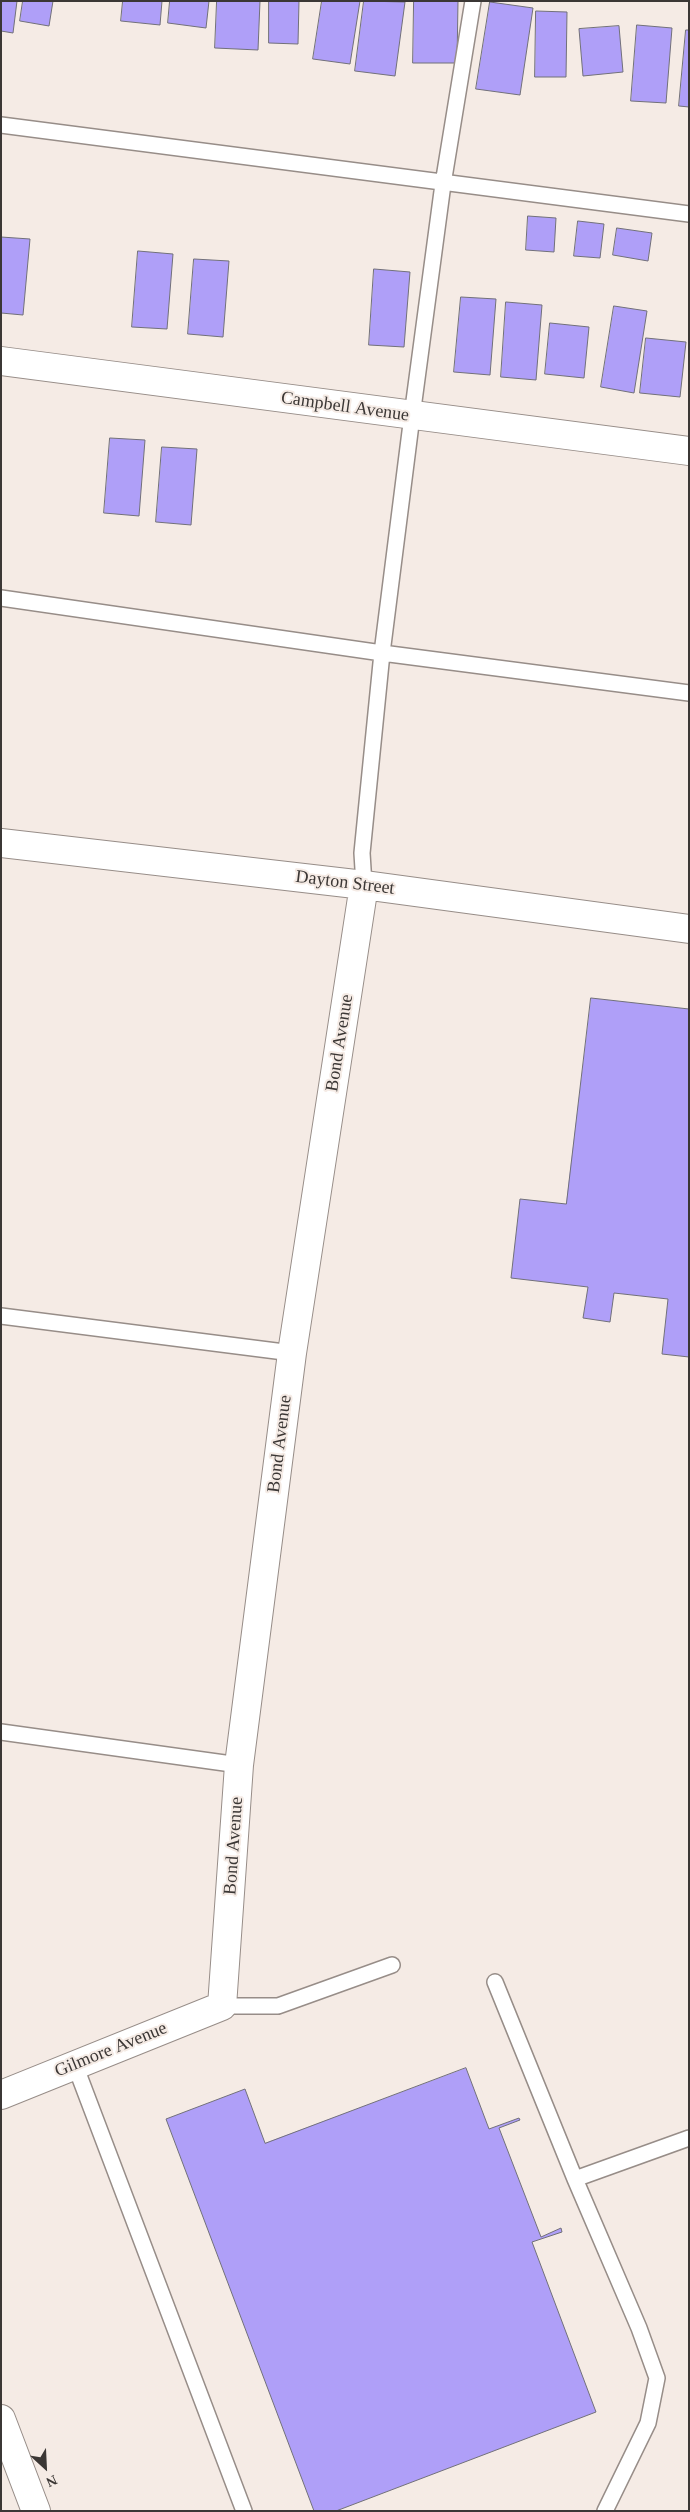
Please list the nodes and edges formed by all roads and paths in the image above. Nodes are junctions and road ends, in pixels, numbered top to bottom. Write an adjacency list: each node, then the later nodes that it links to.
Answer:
1 (473, 1): 3 (lane)
2 (1, 125): 3 (lane)
3 (443, 184): 4 (lane); 6 (lane)
4 (689, 214)
5 (1, 361): 6 (street, Campbell Avenue)
6 (412, 416): 7 (street, Campbell Avenue); 9 (lane)
7 (689, 451)
8 (1, 598): 9 (lane)
9 (382, 653): 10 (lane); 12 (lane)
10 (689, 692)
11 (1, 842): 12 (street, Dayton Street)
12 (364, 885): 13 (street, Dayton Street); 15 (street, Bond Avenue)
13 (689, 929)
14 (1, 1316): 15 (lane)
15 (292, 1353): 17 (street, Bond Avenue)
16 (1, 1732): 17 (lane)
17 (240, 1765): 20 (street, Bond Avenue)
18 (392, 1965): 20 (lane)
19 (495, 1982): 24 (lane)
20 (222, 2006): 21 (street, Gilmore Avenue)
21 (75, 2065): 22 (street, Gilmore Avenue); 27 (lane)
22 (1, 2095)
23 (689, 2138): 24 (lane)
24 (575, 2179): 28 (lane)
25 (1, 2419): 26 (street)
26 (36, 2511)
27 (244, 2511)
28 (605, 2511)

